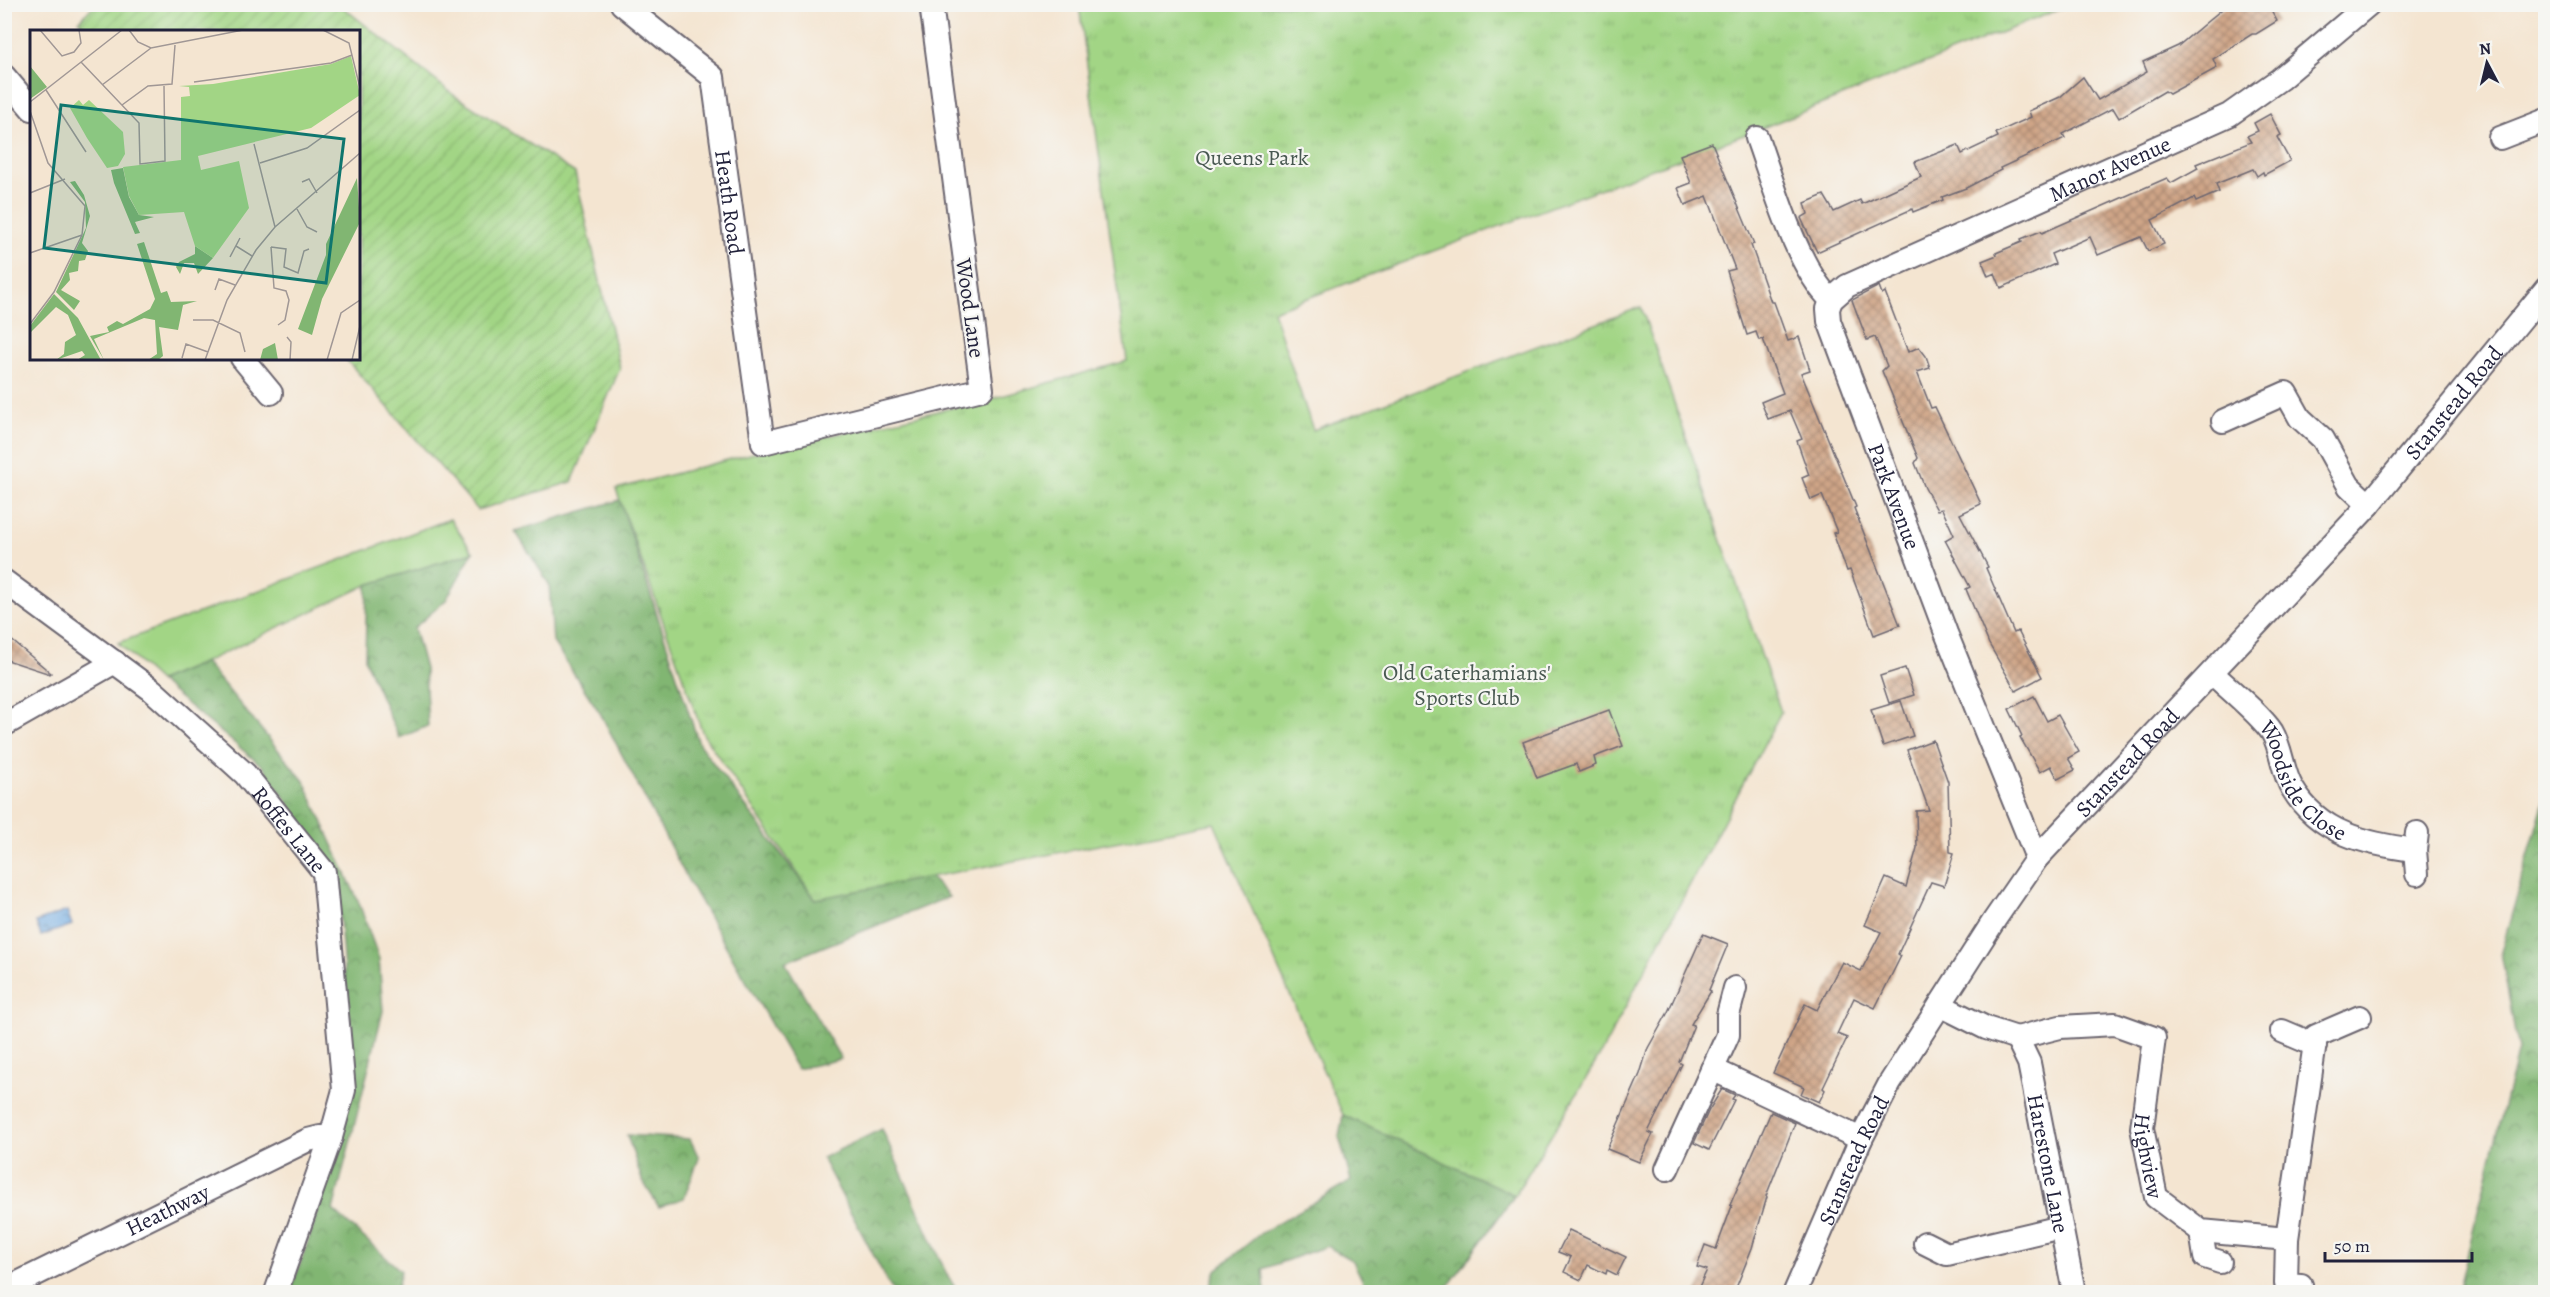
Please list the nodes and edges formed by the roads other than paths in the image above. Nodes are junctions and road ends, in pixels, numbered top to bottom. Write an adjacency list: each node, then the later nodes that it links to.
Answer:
1 (622, 4): 14 (street, Heath Road)
2 (931, 4): 14 (street, Wood Lane)
3 (2369, 4): 10 (street, Manor Avenue)
4 (4, 76): 5 (street)
5 (30, 107)
6 (2546, 120): 8 (street)
7 (1756, 138): 10 (street)
8 (2500, 138)
9 (2546, 289): 15 (street, Stanstead Road)
10 (1831, 300): 20 (street, Park Avenue)
11 (244, 360): 12 (street)
12 (271, 393)
13 (2223, 421): 15 (street)
14 (764, 442)
15 (2369, 505): 18 (street, Stanstead Road)
16 (4, 581): 17 (street, Roffes Lane)
17 (115, 662): 19 (street); 29 (street, Roffes Lane)
18 (2212, 673): 20 (street, Stanstead Road); 21 (street, Woodside Close)
19 (4, 725)
20 (2037, 858): 23 (street, Stanstead Road)
21 (2417, 874)
22 (1735, 988): 28 (street)
23 (1940, 1005): 26 (street); 30 (street, Stanstead Road)
24 (2360, 1017): 27 (street)
25 (2282, 1031): 27 (street)
26 (2017, 1038): 32 (street, Harestone Lane); 33 (street, Highview)
27 (2315, 1045): 34 (street)
28 (1712, 1069): 30 (street); 31 (street)
29 (331, 1137): 38 (street, Heathway); 39 (street, Roffes Lane)
30 (1861, 1139): 40 (street, Stanstead Road)
31 (1666, 1169)
32 (2061, 1227): 35 (street); 41 (street, Harestone Lane)
33 (2201, 1231): 34 (street); 36 (street)
34 (2287, 1239): 37 (street)
35 (1925, 1243)
36 (2220, 1262)
37 (2301, 1286)
38 (4, 1290)
39 (276, 1293)
40 (1795, 1293)
41 (2074, 1293)

